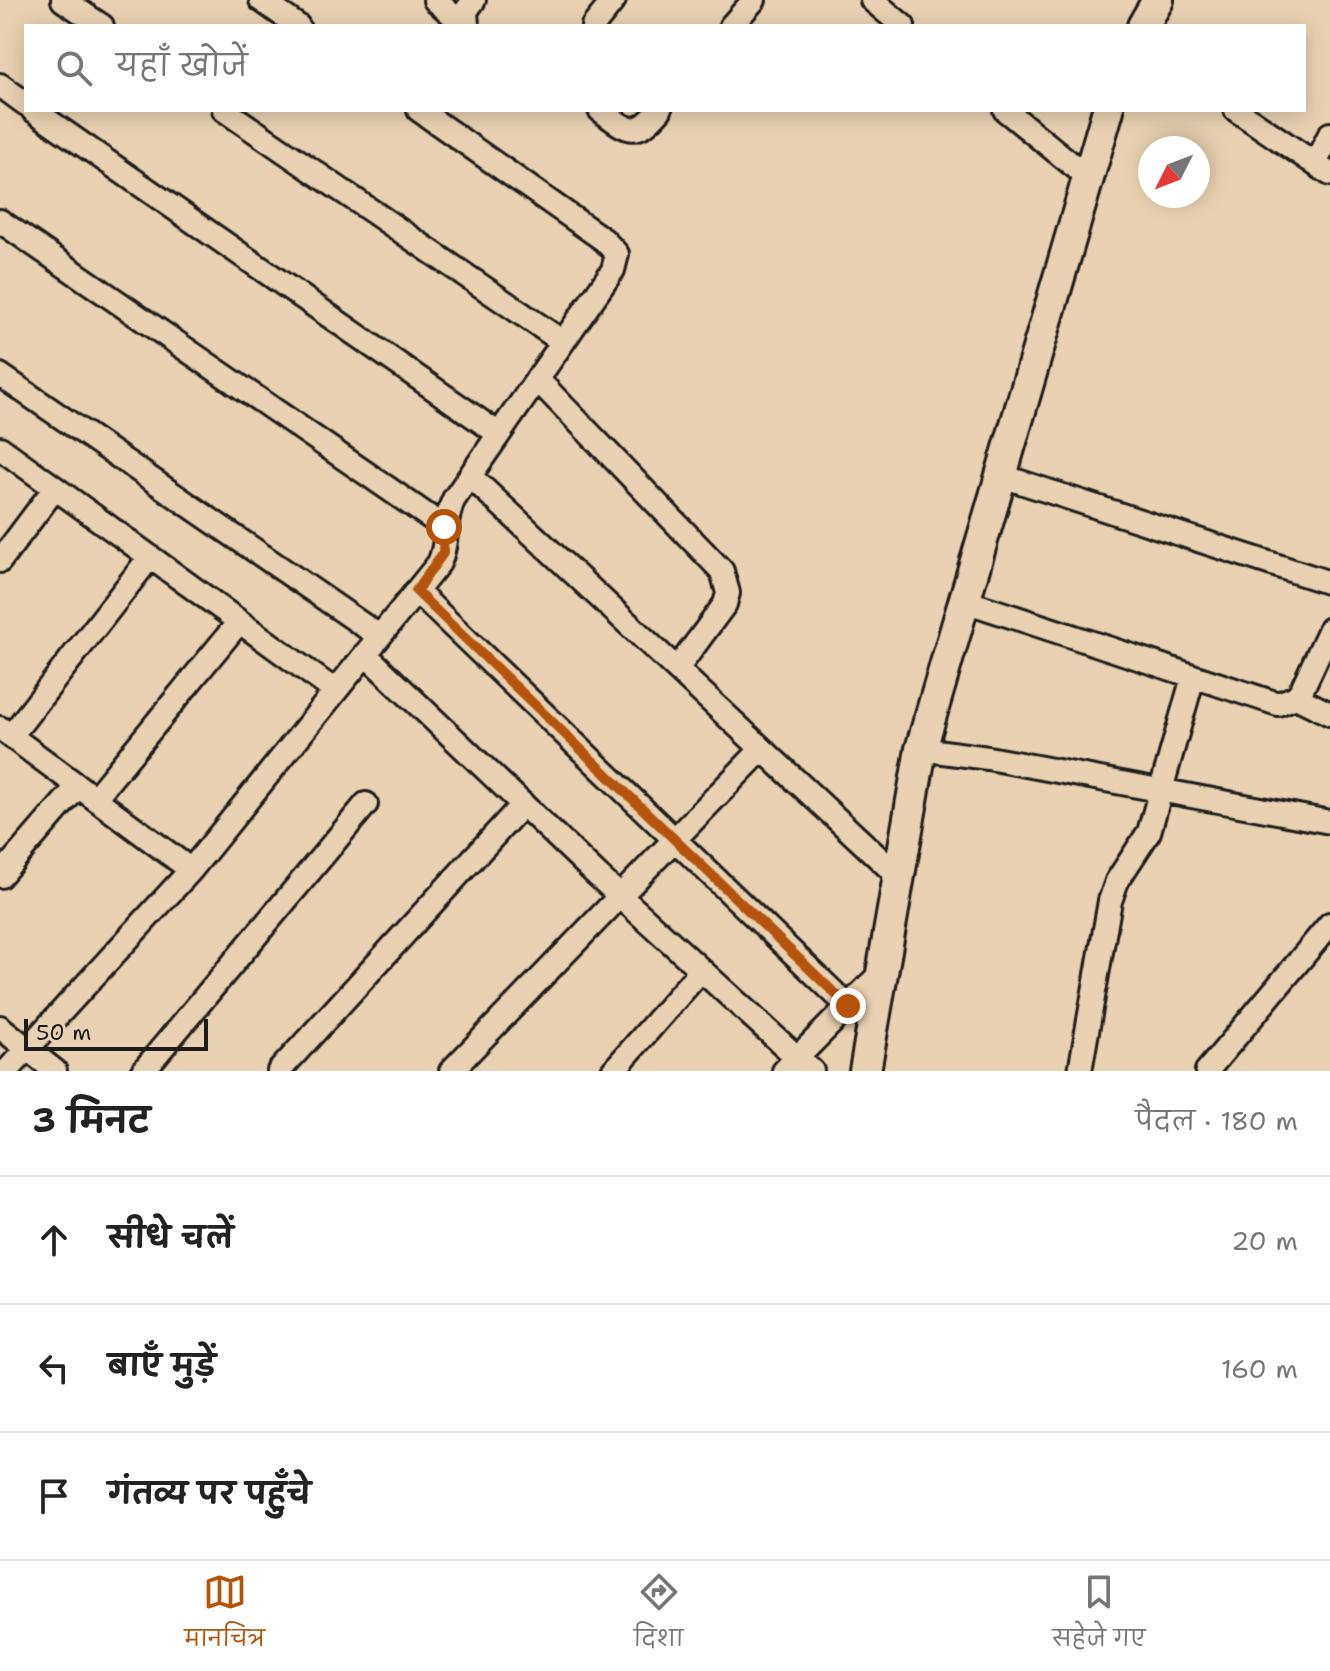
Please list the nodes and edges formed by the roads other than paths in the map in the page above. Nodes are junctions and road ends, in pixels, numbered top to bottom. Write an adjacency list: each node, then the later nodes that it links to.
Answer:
1 (63, 0): 9 (street)
2 (261, 0): 10 (street)
3 (435, 0): 11 (street)
4 (474, 0): 12 (street)
5 (614, 0): 13 (street)
6 (754, 0): 14 (street)
7 (872, 0): 15 (street)
8 (1158, 0): 16 (street)
9 (99, 24)
10 (295, 24)
11 (464, 24)
12 (466, 24)
13 (595, 24)
14 (733, 24)
15 (901, 24)
16 (1144, 24)
17 (0, 85): 18 (street)
18 (24, 103)
19 (36, 112): 34 (street)
20 (227, 112): 31 (street)
21 (422, 112): 31 (street)
22 (603, 112): 23 (street)
23 (658, 112)
24 (1007, 112): 29 (street)
25 (1107, 112): 29 (street)
26 (1239, 112): 28 (street)
27 (1330, 134): 28 (street)
28 (1322, 169)
29 (1090, 179): 36 (street)
30 (0, 221): 39 (street)
31 (563, 342): 33 (street)
32 (0, 375): 47 (street)
33 (537, 379): 34 (street); 49 (street)
34 (499, 434): 37 (street)
35 (0, 448): 38 (street)
36 (999, 475): 42 (street); 44 (street)
37 (470, 476): 39 (street); 49 (street)
38 (55, 488): 40 (street); 41 (street)
39 (444, 527): 43 (street)
40 (150, 557): 45 (street); 54 (street)
41 (0, 561)
42 (1330, 583)
43 (416, 591): 47 (street); 62 (street)
44 (962, 600): 50 (street); 56 (street)
45 (239, 622): 51 (street); 58 (street)
46 (1330, 629): 52 (street)
47 (379, 636): 48 (street)
48 (365, 654): 51 (street); 60 (street)
49 (677, 669): 55 (street)
50 (1193, 677): 52 (street); 57 (street)
51 (335, 691): 63 (street)
52 (1296, 697): 53 (street)
53 (1330, 714)
54 (5, 732): 58 (street)
55 (762, 749): 62 (street); 65 (street)
56 (921, 749): 57 (street); 65 (street)
57 (1161, 790): 61 (street); 81 (street)
58 (87, 792): 63 (street); 64 (street)
59 (366, 804): 76 (street)
60 (523, 804): 66 (street); 77 (street)
61 (1330, 822)
62 (675, 837): 66 (street); 70 (street)
63 (191, 870): 72 (street)
64 (0, 876)
65 (898, 876): 69 (street)
66 (620, 896): 68 (street); 78 (street)
67 (1330, 924): 82 (street)
68 (701, 970): 73 (street); 79 (street)
69 (881, 973): 70 (street); 80 (street)
70 (848, 1006): 73 (street)
71 (0, 1027): 72 (street)
72 (27, 1050): 74 (street); 75 (street)
73 (798, 1066)
74 (7, 1071)
75 (55, 1071)
76 (143, 1071)
77 (279, 1071)
78 (451, 1071)
79 (613, 1071)
80 (865, 1071)
81 (1080, 1071)
82 (1207, 1071)

